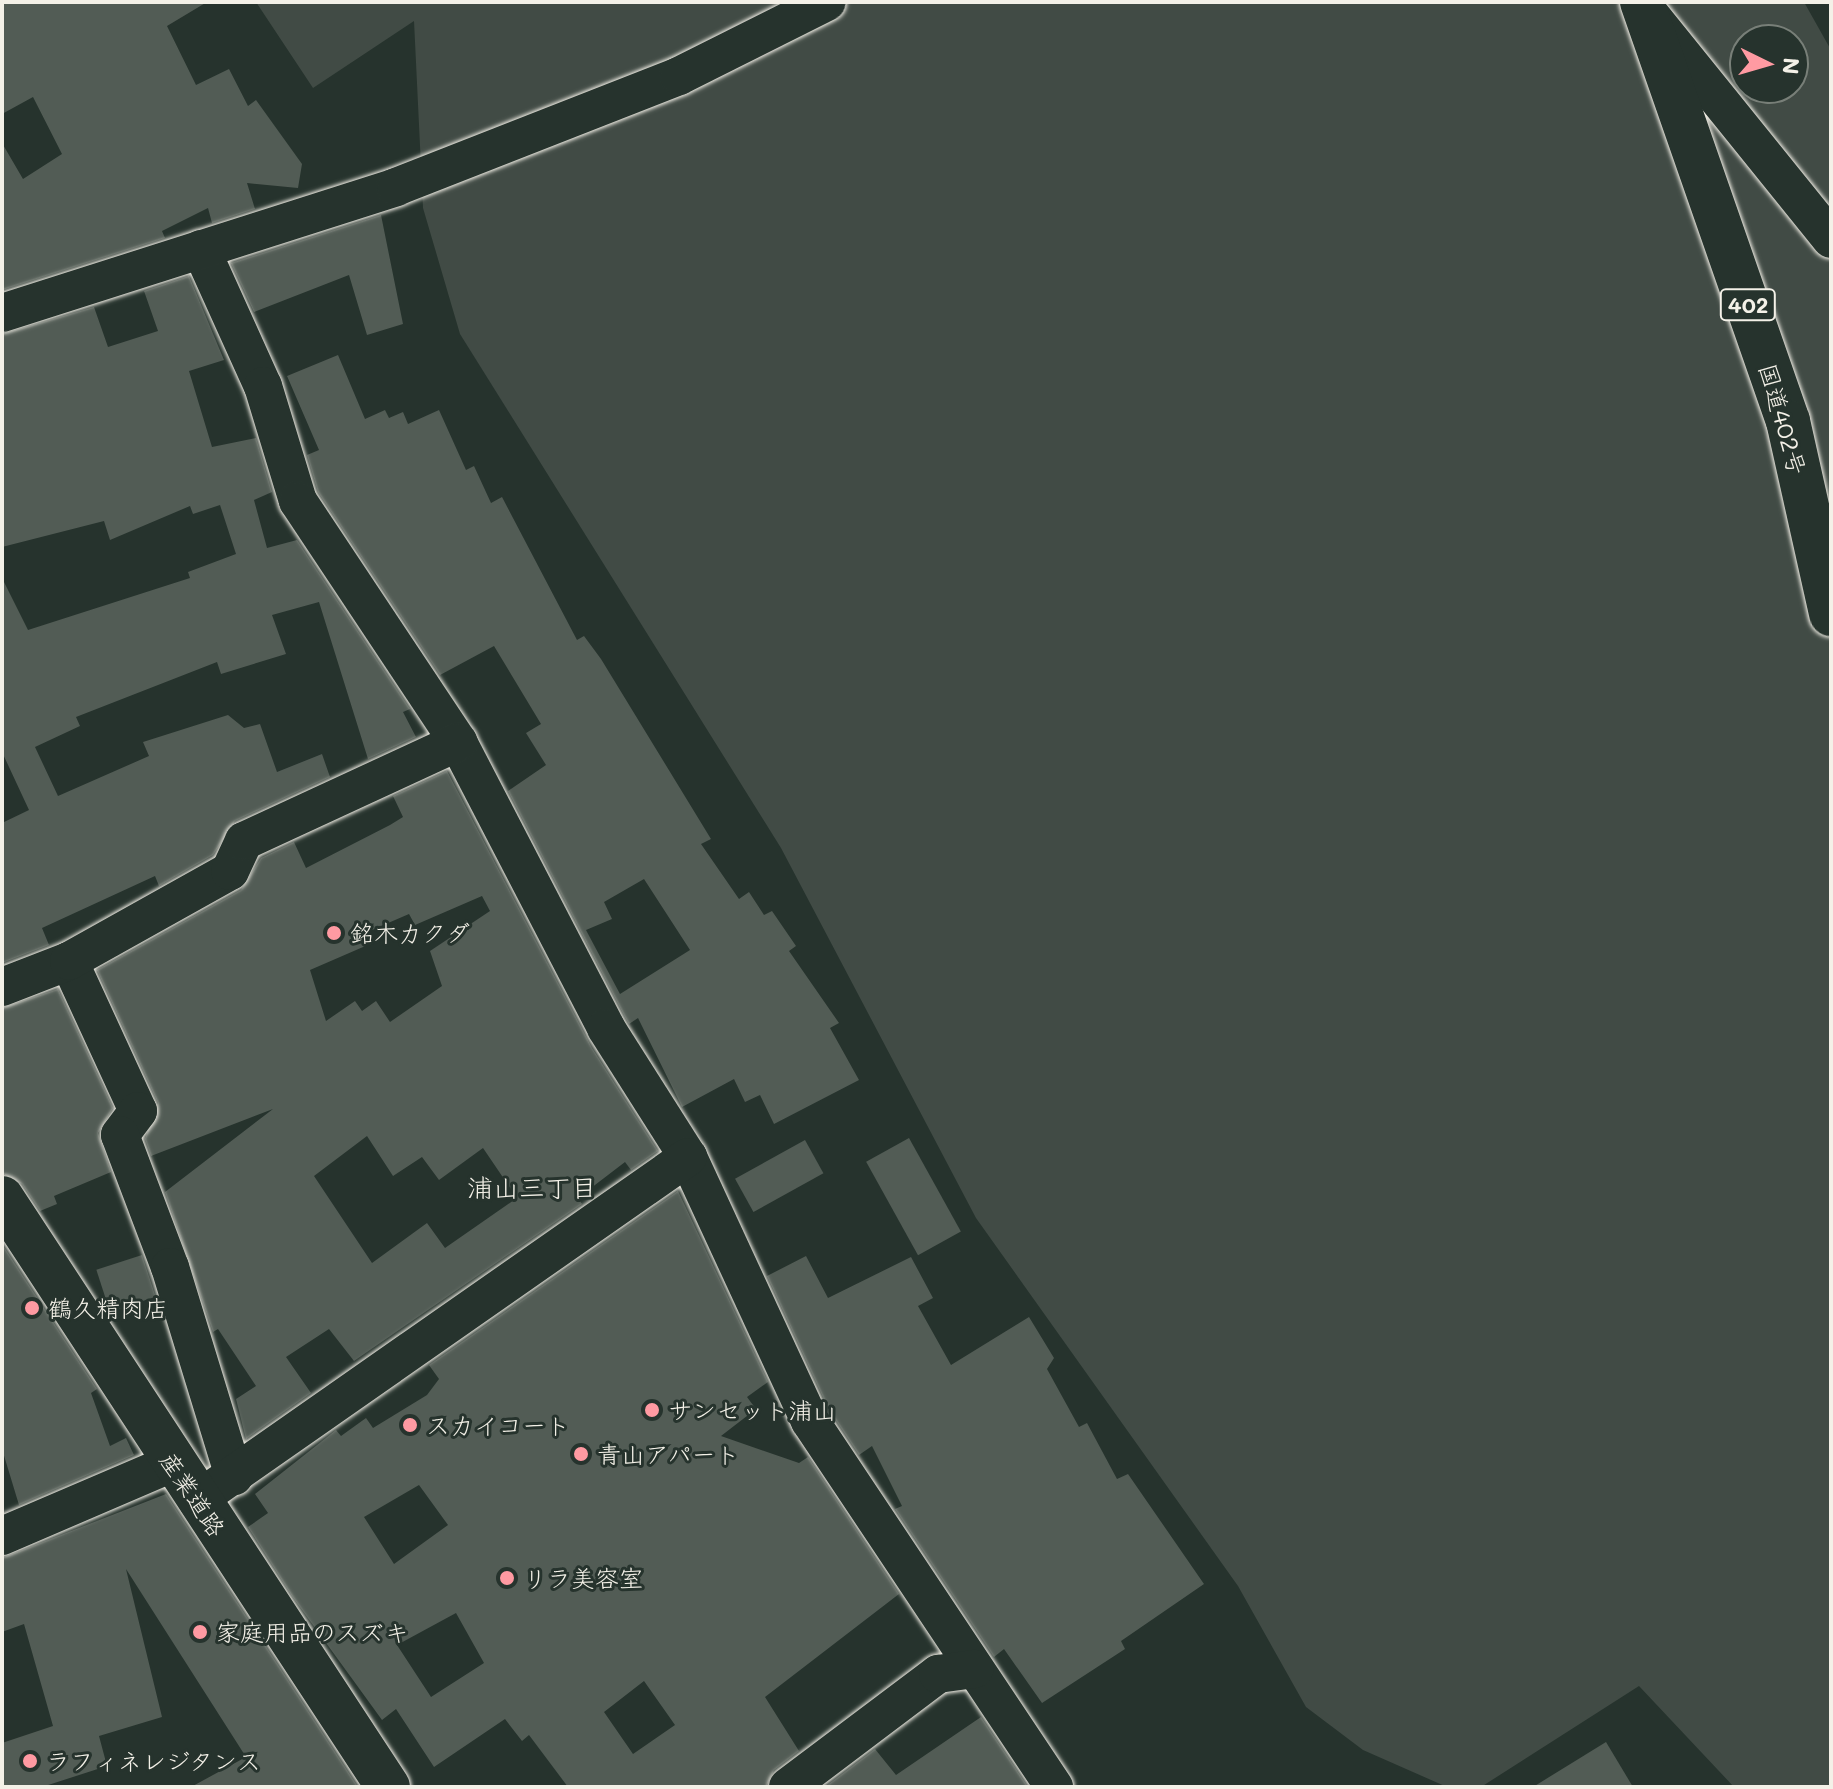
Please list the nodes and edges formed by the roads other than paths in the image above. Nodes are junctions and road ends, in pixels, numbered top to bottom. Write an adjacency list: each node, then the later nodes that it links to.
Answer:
1 (827, 2): 4 (street)
2 (1644, 6): 3 (street); 6 (main road, 国道402号 / 402)
3 (1831, 239)
4 (201, 249): 5 (street); 7 (street)
5 (2, 313)
6 (1831, 614)
7 (458, 742): 8 (street); 10 (street)
8 (69, 961): 9 (street); 13 (street)
9 (2, 987)
10 (688, 1157): 13 (street); 16 (street)
11 (2, 1198): 12 (main road, 産業道路)
12 (172, 1463): 14 (main road, 産業道路); 15 (street)
13 (234, 1476): 14 (street)
14 (197, 1500): 17 (main road, 産業道路)
15 (2, 1536)
16 (975, 1669): 18 (street); 19 (street)
17 (388, 1787)
18 (788, 1787)
19 (1054, 1787)

